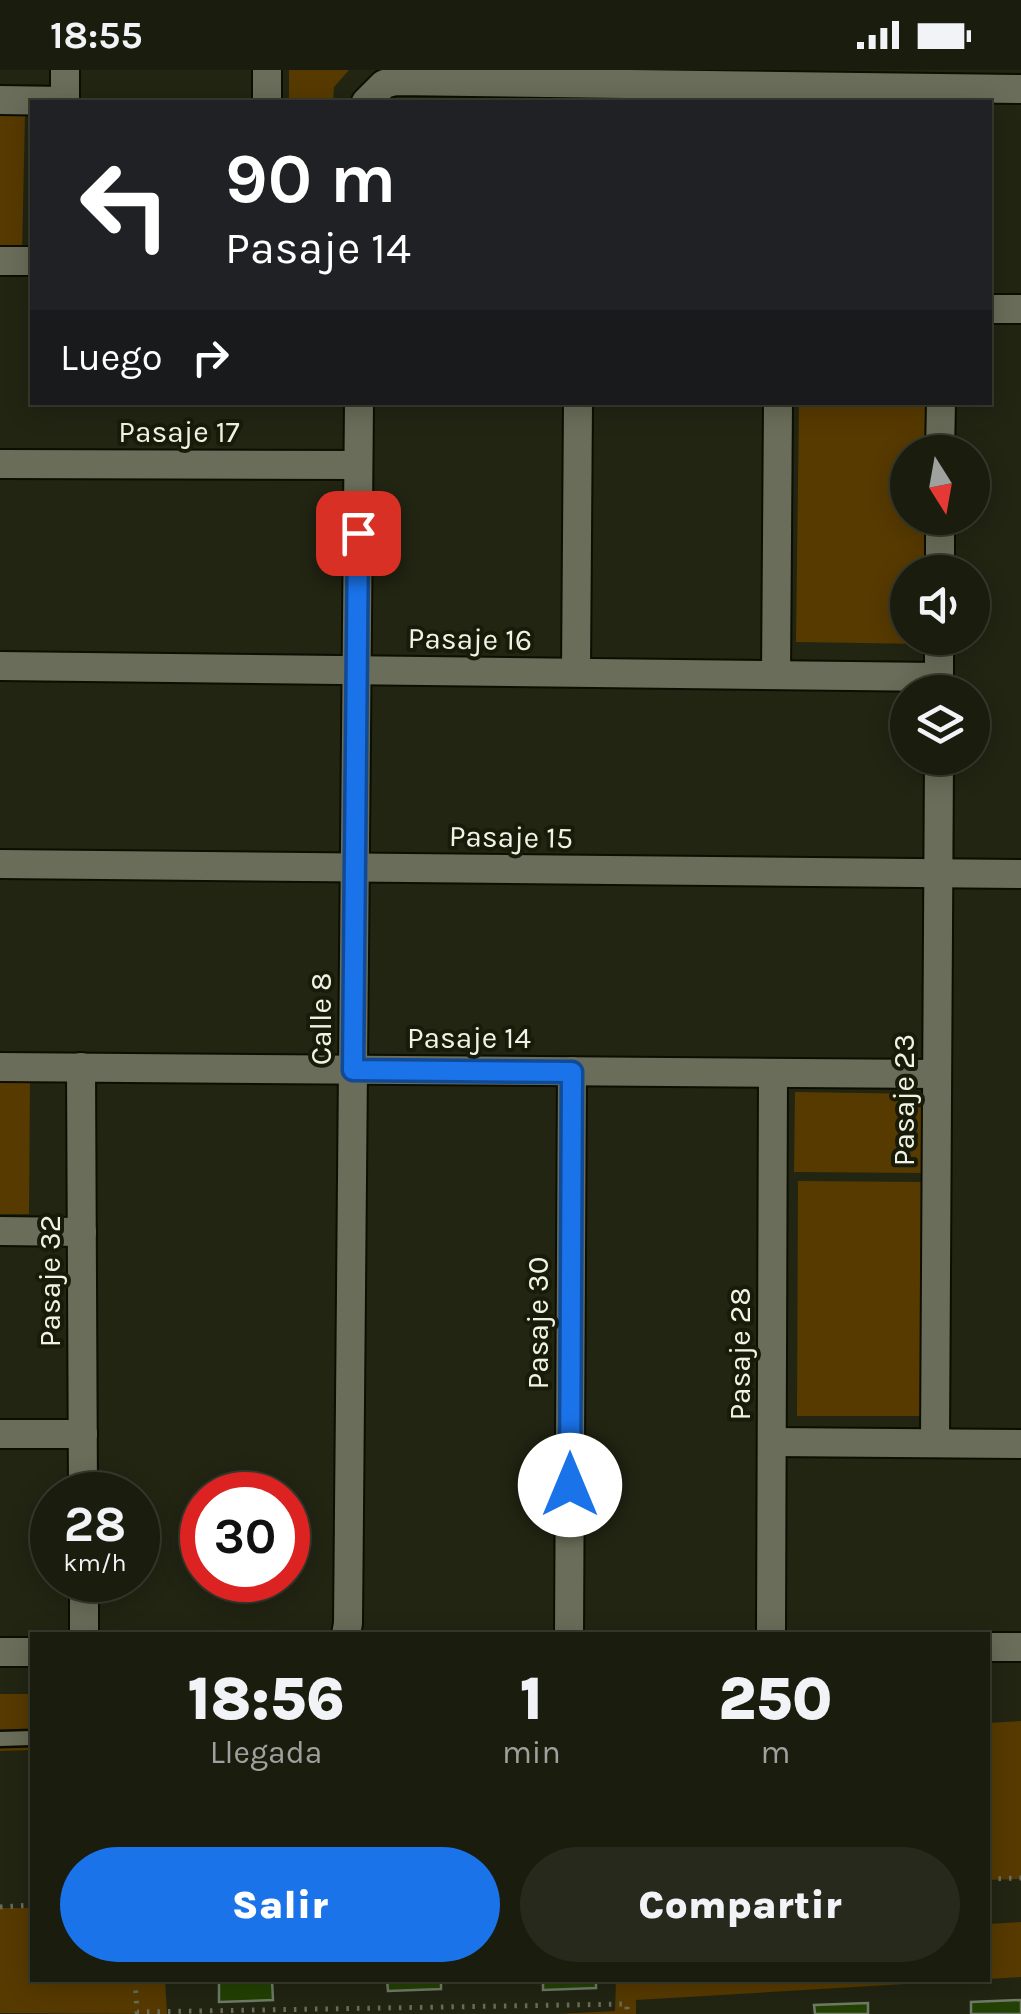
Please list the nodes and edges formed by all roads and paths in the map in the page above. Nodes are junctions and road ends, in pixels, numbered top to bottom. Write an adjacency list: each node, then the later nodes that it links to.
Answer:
1 (65, 70): 8 (street)
2 (267, 70): 9 (street)
3 (580, 85): 4 (street); 6 (street)
4 (781, 86): 5 (street)
5 (1021, 90)
6 (371, 96)
7 (0, 100): 10 (street)
8 (65, 100)
9 (267, 100)
10 (30, 101)
11 (0, 261): 12 (street)
12 (30, 261)
13 (992, 309): 14 (street)
14 (1021, 309)
15 (359, 405): 21 (street, Calle 8)
16 (578, 405): 24 (street)
17 (778, 405): 25 (street)
18 (941, 405): 19 (street)
19 (940, 435)
20 (0, 464): 21 (street, Pasaje 17)
21 (358, 465): 23 (street, Calle 8)
22 (0, 666): 23 (street, Pasaje 16)
23 (356, 670): 24 (street, Pasaje 16); 29 (street, Calle 8)
24 (576, 672): 25 (street, Pasaje 16)
25 (776, 675): 26 (street, Pasaje 16)
26 (890, 682)
27 (939, 775): 30 (street, Pasaje 23)
28 (0, 864): 29 (street, Pasaje 15)
29 (354, 868): 30 (street, Pasaje 15); 34 (street, Calle 8)
30 (938, 873): 31 (street, Pasaje 15); 37 (street, Pasaje 23)
31 (1021, 874)
32 (0, 1067): 33 (street, Pasaje 14)
33 (81, 1067): 34 (street, Pasaje 14); 39 (street, Pasaje 32)
34 (353, 1070): 35 (street, Pasaje 14); 48 (street, Calle 8)
35 (572, 1072): 36 (street, Pasaje 14); 49 (street, Pasaje 30)
36 (774, 1073): 37 (street, Pasaje 14); 42 (street, Pasaje 28)
37 (937, 1074): 43 (street, Pasaje 23)
38 (0, 1231): 39 (street)
39 (82, 1232): 41 (street, Pasaje 32)
40 (0, 1434): 41 (street)
41 (83, 1434): 45 (street, Pasaje 32)
42 (772, 1442): 43 (street); 50 (street, Pasaje 28)
43 (935, 1443): 44 (street)
44 (1021, 1444)
45 (83, 1472)
46 (84, 1602): 47 (street)
47 (84, 1632)
48 (346, 1632)
49 (569, 1632)
50 (771, 1632)
51 (990, 1646): 52 (street)
52 (1021, 1647)
53 (0, 1652): 54 (street)
54 (30, 1652)
55 (0, 1738): 56 (lane)
56 (30, 1738)
57 (1021, 1878): 58 (path)
58 (990, 1879)
59 (30, 1905): 60 (path)
60 (0, 1907)
61 (135, 1982): 62 (path)
62 (627, 2014)

